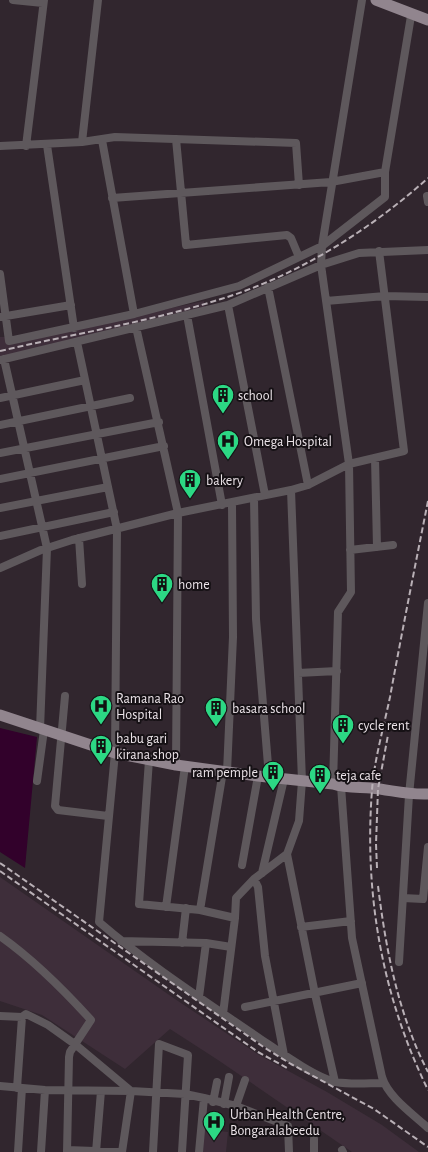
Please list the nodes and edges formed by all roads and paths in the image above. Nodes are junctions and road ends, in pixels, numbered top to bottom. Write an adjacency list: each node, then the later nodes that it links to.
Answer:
1 (14, 0): 7 (street)
2 (98, 0): 14 (street)
3 (362, 0): 19 (street)
4 (366, 0): 10 (street)
5 (376, 0): 11 (main road)
6 (397, 0): 9 (main road)
7 (27, 1): 8 (street)
8 (43, 1): 17 (street)
9 (428, 12)
10 (411, 16): 11 (street); 18 (street)
11 (428, 21)
12 (176, 139): 13 (street); 20 (street); 21 (street)
13 (102, 140): 14 (street); 22 (street)
14 (82, 142): 15 (street)
15 (47, 145): 17 (street); 34 (street)
16 (0, 146): 17 (street)
17 (26, 146)
18 (385, 172): 19 (street); 23 (street)
19 (331, 182): 20 (street); 23 (street)
20 (299, 185): 21 (street)
21 (181, 194): 22 (street); 26 (street)
22 (112, 198): 35 (street)
23 (322, 246): 26 (street); 27 (street)
24 (428, 250): 25 (street)
25 (380, 251): 27 (street); 30 (street)
26 (299, 257): 35 (street)
27 (321, 265): 29 (street); 32 (street)
28 (0, 274): 37 (street)
29 (268, 287): 33 (street); 59 (street)
30 (385, 296): 31 (street); 32 (street); 54 (street)
31 (428, 297)
32 (326, 302): 56 (street)
33 (228, 305): 36 (street); 62 (street)
34 (71, 306): 37 (street); 39 (street)
35 (134, 314): 39 (street)
36 (188, 315): 38 (street); 66 (street)
37 (3, 316): 39 (street)
38 (136, 327): 40 (street); 48 (street)
39 (74, 328)
40 (77, 342): 41 (street); 42 (street)
41 (2, 359): 43 (street)
42 (85, 380): 43 (street); 46 (street)
43 (13, 396): 44 (street); 47 (street)
44 (0, 398)
45 (130, 398): 46 (street)
46 (91, 406): 47 (street); 50 (street)
47 (18, 422): 49 (street); 52 (street)
48 (159, 422): 50 (street); 51 (street)
49 (0, 425)
50 (97, 433): 52 (street); 55 (street)
51 (164, 446): 55 (street); 69 (street)
52 (24, 449): 53 (street); 57 (street)
53 (0, 453)
54 (375, 458): 56 (street); 75 (street)
55 (102, 460): 57 (street); 60 (street)
56 (349, 464): 59 (street); 77 (street)
57 (29, 474): 58 (street); 64 (street)
58 (0, 479)
59 (308, 485): 61 (street)
60 (108, 487): 64 (street); 68 (street)
61 (291, 490): 62 (street); 82 (street)
62 (265, 495): 63 (street)
63 (254, 498): 65 (street); 92 (street)
64 (36, 501): 67 (street); 70 (street)
65 (232, 504): 66 (street); 90 (street)
66 (222, 505): 69 (street)
67 (0, 508)
68 (114, 512): 70 (street); 71 (street)
69 (178, 513): 71 (street); 89 (street)
70 (42, 527): 72 (street); 76 (street)
71 (117, 529): 73 (street); 87 (street)
72 (0, 536)
73 (79, 538): 76 (street); 79 (street)
74 (393, 545): 75 (street)
75 (377, 547): 77 (street)
76 (47, 548): 78 (street); 85 (street)
77 (350, 550): 81 (street)
78 (0, 568)
79 (82, 584)
80 (428, 603): 98 (street)
81 (337, 671): 82 (street); 96 (street)
82 (298, 673): 95 (street)
83 (65, 696): 86 (street)
84 (0, 714): 85 (main road)
85 (42, 730): 86 (main road); 94 (street)
86 (62, 736): 87 (main road); 99 (street)
87 (115, 753): 88 (main road); 99 (street)
88 (149, 760): 89 (main road); 107 (street)
89 (180, 765): 90 (main road); 107 (street)
90 (225, 771): 91 (main road); 109 (street)
91 (258, 776): 92 (main road); 102 (street)
92 (269, 777): 93 (main road)
93 (284, 779): 95 (main road); 103 (street)
94 (37, 781)
95 (302, 781): 96 (main road); 101 (street)
96 (337, 785): 98 (main road); 111 (street)
97 (428, 794): 98 (main road)
98 (409, 795): 105 (street)
99 (108, 816): 114 (street)
100 (428, 847): 106 (street)
101 (287, 854): 103 (street); 112 (street)
102 (242, 865)
103 (262, 873): 104 (street)
104 (254, 879): 110 (street); 122 (street)
105 (403, 898): 106 (street); 118 (street)
106 (425, 900)
107 (166, 907): 108 (street)
108 (186, 908): 109 (street); 115 (street)
109 (200, 910): 110 (street)
110 (235, 918): 117 (street)
111 (351, 921): 112 (street); 119 (street)
112 (301, 927): 120 (street)
113 (0, 936): 127 (street)
114 (121, 941): 115 (street); 121 (street)
115 (182, 943): 116 (street)
116 (206, 943): 117 (street); 121 (street)
117 (232, 947): 124 (street)
118 (399, 962)
119 (362, 983): 120 (street); 133 (street)
120 (315, 994): 122 (street); 132 (street)
121 (199, 997): 124 (street)
122 (273, 1003): 123 (street); 128 (street)
123 (245, 1008)
124 (223, 1014): 128 (street)
125 (0, 1016): 126 (street)
126 (22, 1018): 127 (street); 135 (street)
127 (76, 1045): 136 (street); 139 (street)
128 (284, 1055): 132 (street)
129 (230, 1077): 144 (street)
130 (245, 1080): 145 (street)
131 (217, 1082): 143 (street)
132 (335, 1082): 133 (street)
133 (384, 1083): 146 (street)
134 (0, 1086): 135 (street)
135 (20, 1088): 137 (street); 150 (street)
136 (69, 1089): 137 (street); 138 (street); 148 (street)
137 (45, 1090): 151 (street)
138 (101, 1091): 139 (street); 149 (street)
139 (131, 1092): 140 (street); 152 (street)
140 (157, 1092): 141 (street); 141 (street); 153 (street)
141 (186, 1094): 142 (street); 154 (street)
142 (204, 1098): 143 (street); 155 (street)
143 (213, 1102): 144 (street)
144 (224, 1104): 145 (street)
145 (236, 1106): 156 (street)
146 (428, 1128)
147 (314, 1139): 157 (street)
148 (67, 1151): 149 (street)
149 (96, 1151): 152 (street)
150 (18, 1152)
151 (41, 1152)
152 (122, 1152)
153 (153, 1152)
154 (182, 1152)
155 (199, 1152)
156 (289, 1152)
157 (314, 1152)

